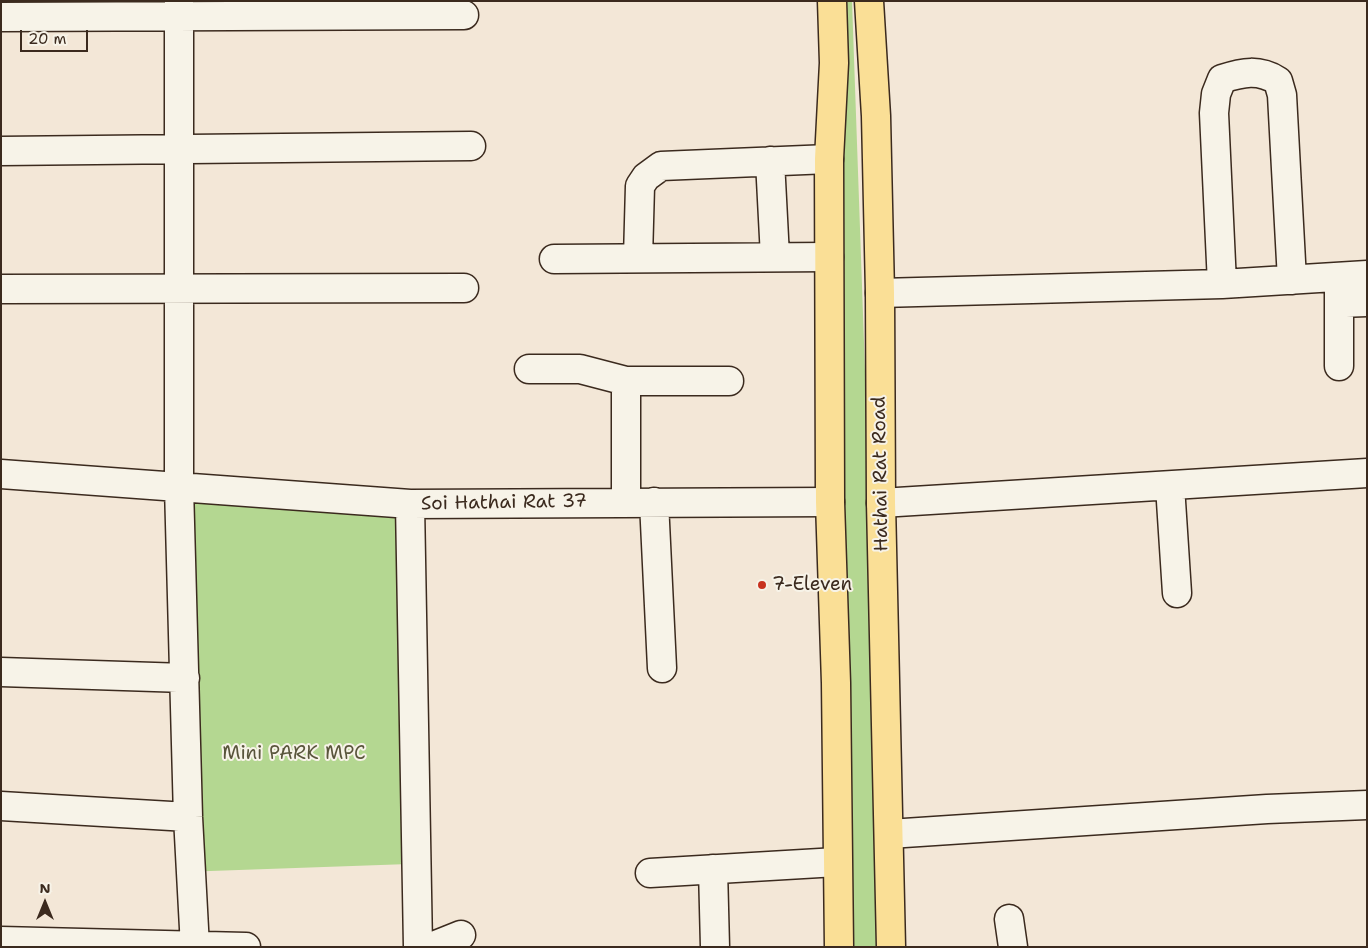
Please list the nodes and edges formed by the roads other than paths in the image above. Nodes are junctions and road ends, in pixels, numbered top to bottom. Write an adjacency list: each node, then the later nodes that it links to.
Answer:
1 (832, 1): 9 (main road)
2 (869, 1): 22 (main road, Hathai Rat Road)
3 (179, 9): 4 (street); 5 (street); 7 (street)
4 (464, 15)
5 (1, 17)
6 (471, 146): 7 (street)
7 (178, 150): 8 (street); 18 (street)
8 (1, 151)
9 (828, 159): 10 (street); 12 (main road)
10 (770, 161): 11 (street); 13 (street)
11 (775, 257): 12 (street); 13 (street)
12 (828, 257): 34 (main road)
13 (638, 258): 14 (street)
14 (554, 259)
15 (1367, 275): 21 (street)
16 (1292, 280): 17 (street); 17 (street); 21 (street)
17 (1222, 284): 22 (street)
18 (179, 288): 19 (street); 20 (street); 31 (street)
19 (464, 288)
20 (1, 289)
21 (1339, 290): 23 (street); 24 (street)
22 (880, 293): 35 (main road, Hathai Rat Road)
23 (1367, 302)
24 (1339, 366)
25 (529, 370): 26 (street)
26 (626, 381): 27 (street); 32 (street)
27 (729, 381)
28 (1367, 473): 30 (street)
29 (1, 474): 31 (street, Soi Hathai Rat 37)
30 (1170, 486): 35 (street); 37 (street)
31 (179, 488): 36 (street, Soi Hathai Rat 37); 40 (street)
32 (626, 502): 33 (street, Soi Hathai Rat 37); 36 (street, Soi Hathai Rat 37)
33 (654, 502): 34 (street, Soi Hathai Rat 37); 38 (street)
34 (830, 502): 45 (main road)
35 (881, 503): 44 (main road, Hathai Rat Road)
36 (410, 504): 53 (street)
37 (1177, 593)
38 (662, 668)
39 (1, 672): 40 (street)
40 (185, 678): 43 (street)
41 (1367, 805): 44 (street)
42 (1, 806): 43 (street)
43 (188, 817): 51 (street)
44 (890, 834): 57 (main road, Hathai Rat Road)
45 (837, 862): 46 (street); 56 (main road)
46 (712, 869): 47 (street); 55 (street)
47 (650, 873)
48 (1009, 919): 58 (street)
49 (461, 935): 54 (street)
50 (1, 941): 51 (street)
51 (195, 946): 52 (street)
52 (246, 947)
53 (418, 947)
54 (431, 947)
55 (715, 947)
56 (838, 947)
57 (891, 947)
58 (1014, 947)

